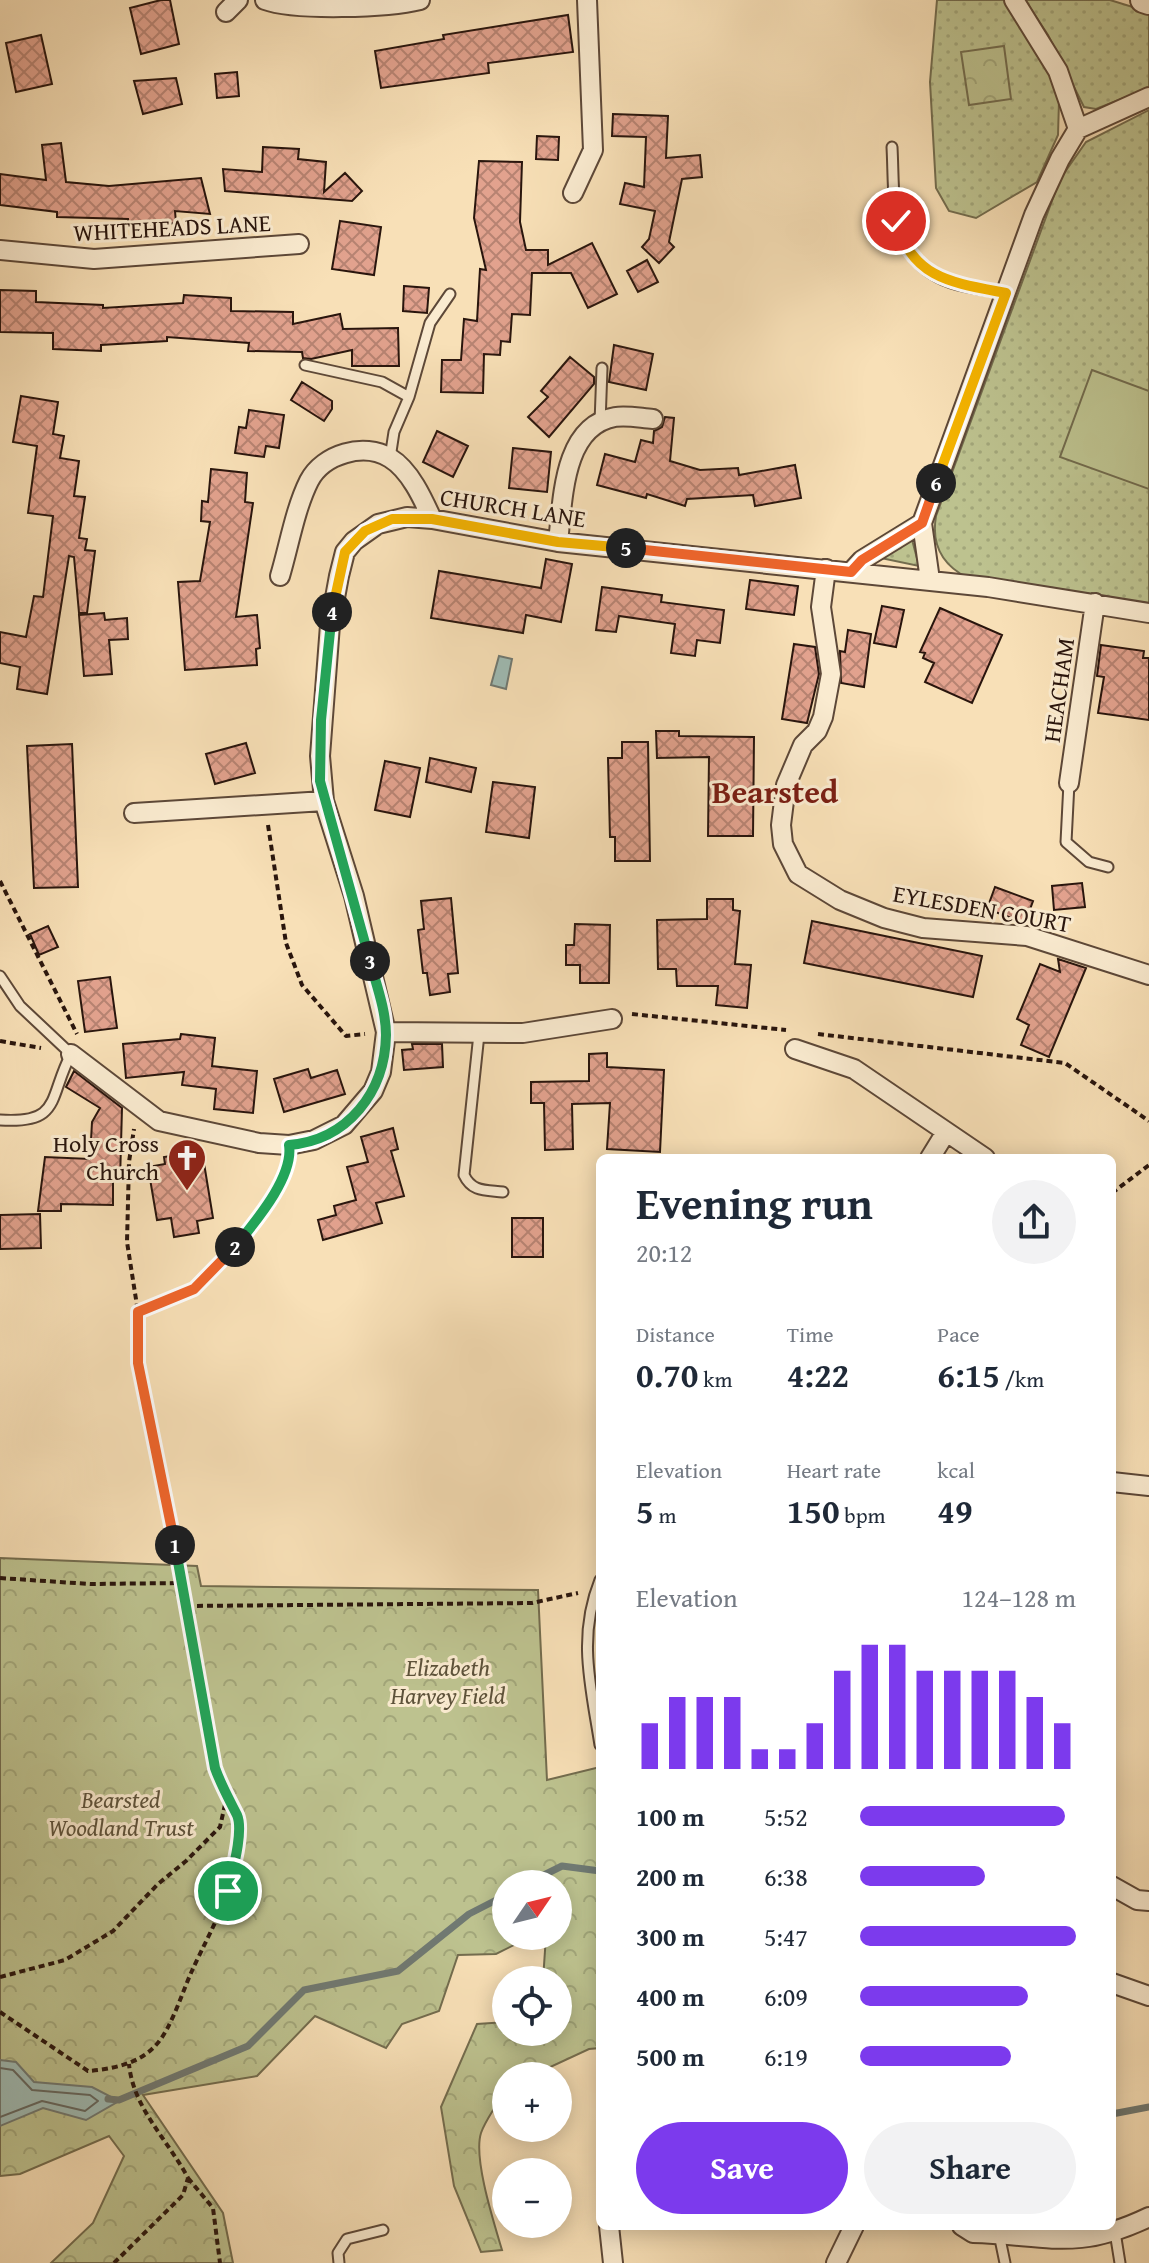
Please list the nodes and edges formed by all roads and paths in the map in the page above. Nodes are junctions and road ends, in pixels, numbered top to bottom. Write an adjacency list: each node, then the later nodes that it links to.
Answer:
1 (265, 0): 2 (street)
2 (420, 0)
3 (587, 0): 10 (street)
4 (1014, 0): 8 (street)
5 (1143, 0): 6 (street)
6 (1149, 2)
7 (1149, 97): 8 (street)
8 (1078, 129): 13 (street)
9 (892, 147): 13 (lane)
10 (573, 193)
11 (299, 244): 12 (street, WHITEHEADS LANE)
12 (0, 250)
13 (1006, 293): 22 (street)
14 (450, 294): 17 (lane)
15 (305, 365): 17 (lane)
16 (602, 368): 19 (lane)
17 (409, 397): 20 (lane)
18 (653, 419): 19 (street)
19 (600, 423): 23 (street)
20 (390, 458): 21 (street); 26 (street)
21 (432, 519): 23 (street, CHURCH LANE); 31 (street, CHURCH LANE)
22 (922, 523): 25 (street); 27 (street)
23 (558, 542): 24 (street, CHURCH LANE)
24 (826, 569): 25 (street, CHURCH LANE); 36 (street, EYLESDEN COURT)
25 (851, 572): 27 (street, CHURCH LANE)
26 (280, 576)
27 (930, 580): 28 (street, CHURCH LANE)
28 (1095, 603): 29 (street, CHURCH LANE); 30 (street, HEACHAM)
29 (1149, 613)
30 (1069, 783): 34 (lane)
31 (324, 801): 32 (street); 40 (street, CHURCH LANE)
32 (265, 806): 33 (street); 40 (path)
33 (134, 813)
34 (1108, 867)
35 (0, 881): 45 (path)
36 (1149, 975)
37 (0, 976): 45 (lane)
38 (612, 1019): 39 (path); 42 (street)
39 (787, 1030)
40 (386, 1032): 42 (street); 50 (street, CHURCH LANE)
41 (817, 1033): 48 (path)
42 (479, 1034): 55 (lane)
43 (0, 1041): 45 (path)
44 (795, 1049): 49 (street)
45 (71, 1054): 46 (street, CHURCH LANE); 47 (lane)
46 (143, 1111): 50 (street, CHURCH LANE); 56 (path)
47 (0, 1120)
48 (1149, 1121)
49 (946, 1132): 51 (street); 52 (street)
50 (289, 1145): 56 (path)
51 (932, 1154)
52 (979, 1154)
53 (1149, 1165): 54 (path)
54 (1116, 1190)
55 (503, 1192)
56 (138, 1312): 60 (path)
57 (1116, 1482): 58 (street)
58 (1149, 1486)
59 (0, 1578): 60 (path)
60 (182, 1583): 63 (path)
61 (596, 1585): 63 (path)
62 (596, 1593): 64 (lane)
63 (187, 1606): 65 (path)
64 (596, 1721)
65 (226, 1800): 68 (path); 72 (path)
66 (1116, 1888): 67 (street)
67 (1149, 1901)
68 (0, 1977)
69 (1116, 1984): 70 (street)
70 (1149, 1996)
71 (0, 2012): 72 (path)
72 (129, 2064): 73 (path)
73 (188, 2178): 81 (path); 82 (path)
74 (1149, 2217): 80 (street)
75 (383, 2230): 83 (lane)
76 (609, 2230): 84 (street)
77 (852, 2230): 85 (street)
78 (968, 2230): 79 (street)
79 (1000, 2230): 80 (street); 86 (lane)
80 (1115, 2232): 87 (lane)
81 (114, 2263)
82 (220, 2263)
83 (339, 2263)
84 (613, 2263)
85 (836, 2263)
86 (1005, 2263)
87 (1120, 2263)

